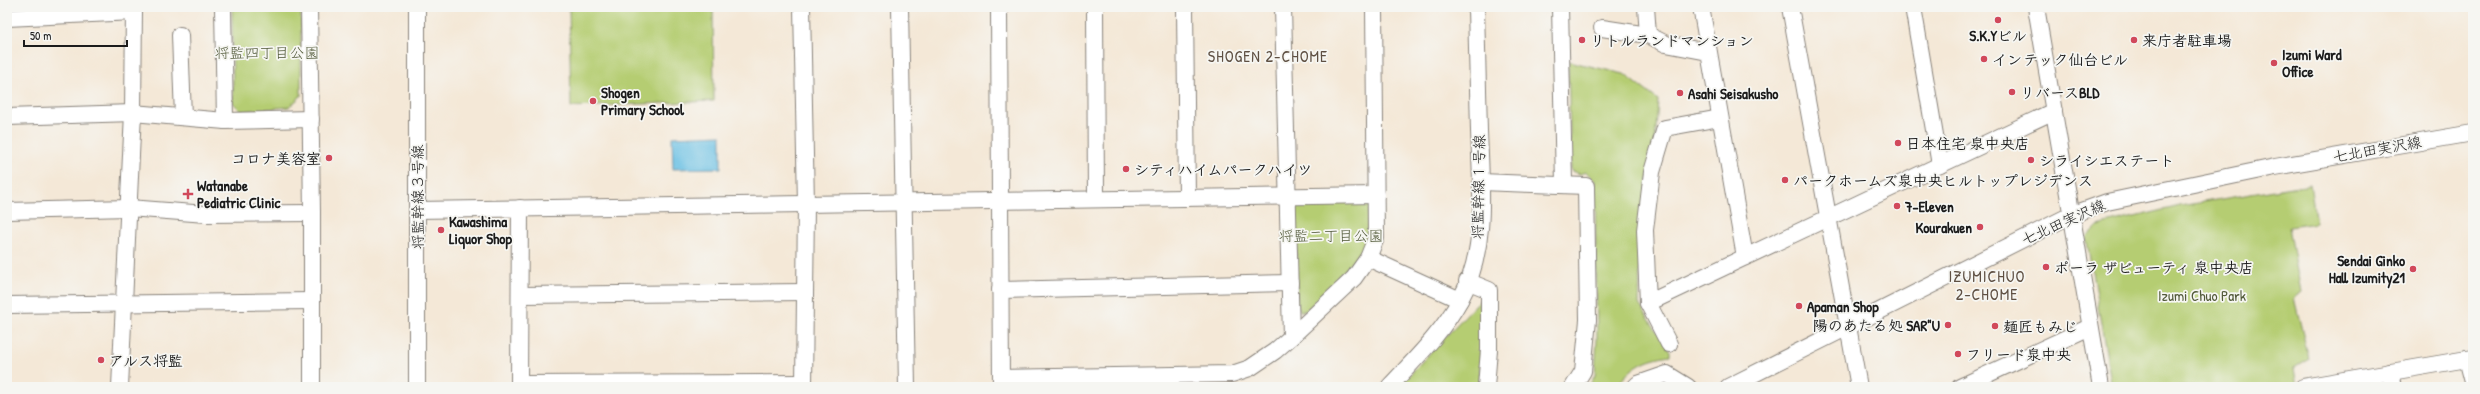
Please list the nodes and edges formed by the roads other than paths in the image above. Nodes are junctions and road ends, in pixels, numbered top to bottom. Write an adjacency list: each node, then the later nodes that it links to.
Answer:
1 (223, 7): 30 (street)
2 (309, 7): 29 (street)
3 (417, 7): 44 (street, 将監幹線３号線)
4 (802, 7): 41 (street)
5 (900, 7): 40 (street)
6 (999, 7): 39 (street)
7 (1095, 7): 38 (street)
8 (1186, 7): 37 (street)
9 (1283, 7): 36 (street)
10 (1374, 7): 35 (street)
11 (1476, 7): 33 (street, 将監幹線１号線)
12 (1560, 7): 34 (street)
13 (1646, 7): 22 (street)
14 (1701, 7): 23 (street)
15 (1790, 7): 48 (street)
16 (1913, 7): 32 (street)
17 (2036, 7): 24 (street)
18 (134, 10): 19 (street); 25 (street)
19 (7, 18)
20 (1602, 28): 22 (street)
21 (180, 35): 27 (street)
22 (1648, 35): 23 (street)
23 (1708, 52): 28 (street)
24 (2054, 111): 32 (street); 47 (street)
25 (133, 113): 26 (street); 27 (street); 42 (street)
26 (7, 117)
27 (182, 118): 30 (street)
28 (1720, 118): 49 (street); 58 (street)
29 (312, 119): 30 (street); 46 (street)
30 (224, 121)
31 (2473, 133): 47 (street, 七北田実沢線)
32 (1940, 164): 48 (street)
33 (1481, 182): 34 (street); 51 (street, 将監幹線１号線)
34 (1564, 184): 79 (street)
35 (1376, 195): 36 (street); 50 (street)
36 (1287, 196): 37 (street); 52 (street)
37 (1187, 198): 38 (street)
38 (1096, 200): 39 (street)
39 (999, 201): 40 (street); 53 (street)
40 (903, 203): 41 (street); 76 (street)
41 (806, 204): 43 (street); 54 (street)
42 (129, 208): 45 (street); 46 (street); 59 (street)
43 (520, 208): 44 (street); 55 (street)
44 (417, 210): 75 (street, 将監幹線３号線)
45 (7, 211)
46 (312, 213): 57 (street)
47 (2071, 215): 61 (street); 62 (street, 七北田実沢線)
48 (1826, 218): 49 (street); 62 (street)
49 (1745, 256): 58 (street)
50 (1368, 258): 56 (street); 63 (street)
51 (1467, 281): 56 (street, 将監幹線１号線); 78 (street)
52 (1290, 283): 53 (street); 63 (street)
53 (1000, 290): 68 (street)
54 (805, 292): 55 (street); 70 (street)
55 (520, 295): 72 (street)
56 (1460, 300): 77 (street, 将監幹線１号線)
57 (312, 301): 59 (street); 74 (street)
58 (1648, 303): 64 (street)
59 (124, 304): 60 (street); 73 (street)
60 (7, 305)
61 (2090, 326): 71 (street); 84 (street)
62 (1847, 327): 82 (street, 七北田実沢線); 83 (street)
63 (1291, 336): 67 (street)
64 (1669, 344)
65 (2470, 358): 66 (street); 69 (street)
66 (2392, 380): 85 (street)
67 (1191, 381): 68 (street)
68 (1001, 382)
69 (2473, 382)
70 (804, 385): 72 (street)
71 (1969, 385)
72 (519, 386)
73 (120, 387)
74 (312, 387)
75 (417, 387)
76 (907, 387)
77 (1389, 387)
78 (1486, 387)
79 (1573, 387)
80 (1635, 387): 81 (street)
81 (1688, 387)
82 (1728, 387)
83 (1859, 387)
84 (2101, 387)
85 (2303, 387)

